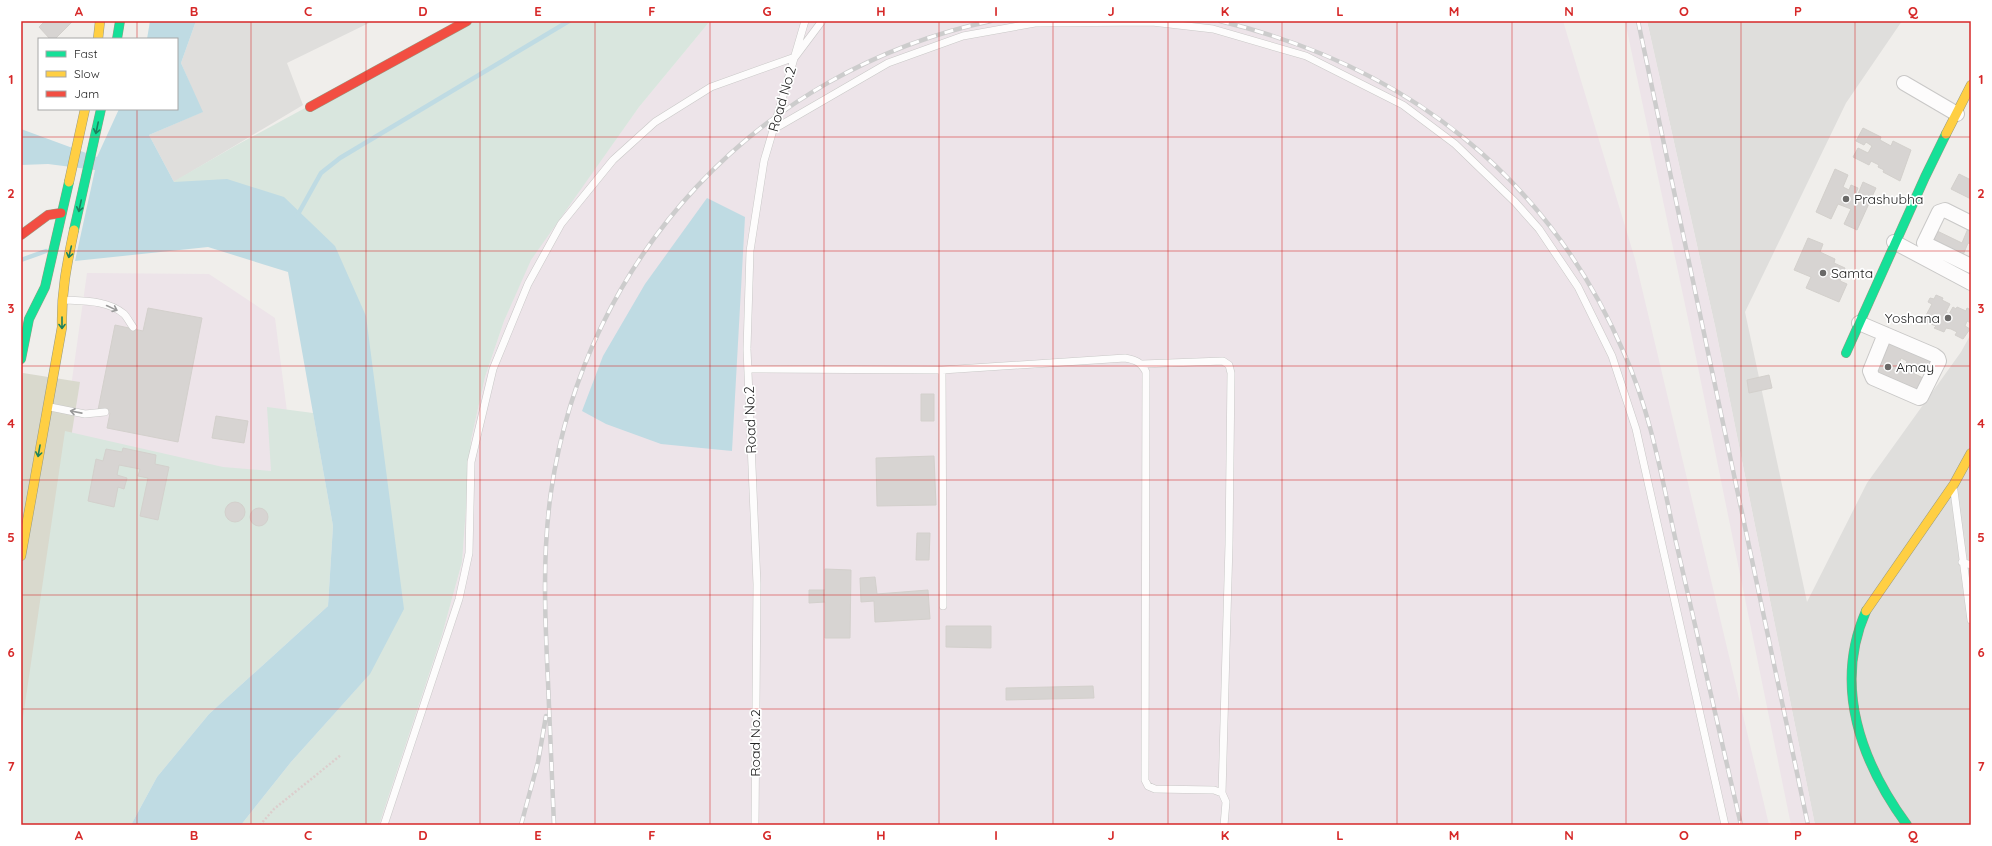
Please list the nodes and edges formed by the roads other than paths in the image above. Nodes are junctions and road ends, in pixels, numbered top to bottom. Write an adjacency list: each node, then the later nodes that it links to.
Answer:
1 (100, 21): 6 (street)
2 (120, 21): 7 (street)
3 (467, 21): 11 (street)
4 (805, 21): 8 (lane, Road No.2)
5 (822, 21): 8 (lane)
6 (98, 38)
7 (117, 38)
8 (795, 57): 15 (lane, Road No.2); 42 (lane)
9 (1904, 83): 14 (street)
10 (1971, 85): 14 (street)
11 (310, 107)
12 (85, 110): 16 (street)
13 (101, 110): 22 (street, one-way to 22)
14 (1957, 114): 19 (street)
15 (774, 129): 29 (lane, Road No.2); 44 (lane)
16 (61, 213): 18 (street); 27 (street)
17 (1971, 223): 20 (street)
18 (21, 235)
19 (1894, 242): 21 (street); 23 (street)
20 (1970, 266): 21 (street)
21 (1967, 281)
22 (61, 300): 24 (lane, one-way to 24); 31 (street, one-way to 31)
23 (1859, 324): 25 (street); 26 (street)
24 (133, 327)
25 (1885, 334): 25 (street)
26 (1846, 353)
27 (21, 359)
28 (1142, 364): 30 (lane); 40 (lane); 40 (lane)
29 (748, 368): 30 (lane); 43 (lane, Road No.2)
30 (942, 370): 38 (lane)
31 (48, 406): 32 (lane, one-way to 31); 35 (street, one-way to 35)
32 (105, 412)
33 (1971, 453): 34 (street)
34 (1954, 484): 36 (lane); 45 (street)
35 (21, 556)
36 (1962, 562): 37 (lane); 39 (lane)
37 (1971, 565)
38 (943, 606)
39 (1971, 620)
40 (1222, 793): 41 (lane)
41 (1224, 822)
42 (384, 825)
43 (754, 825)
44 (1726, 825)
45 (1907, 825)

